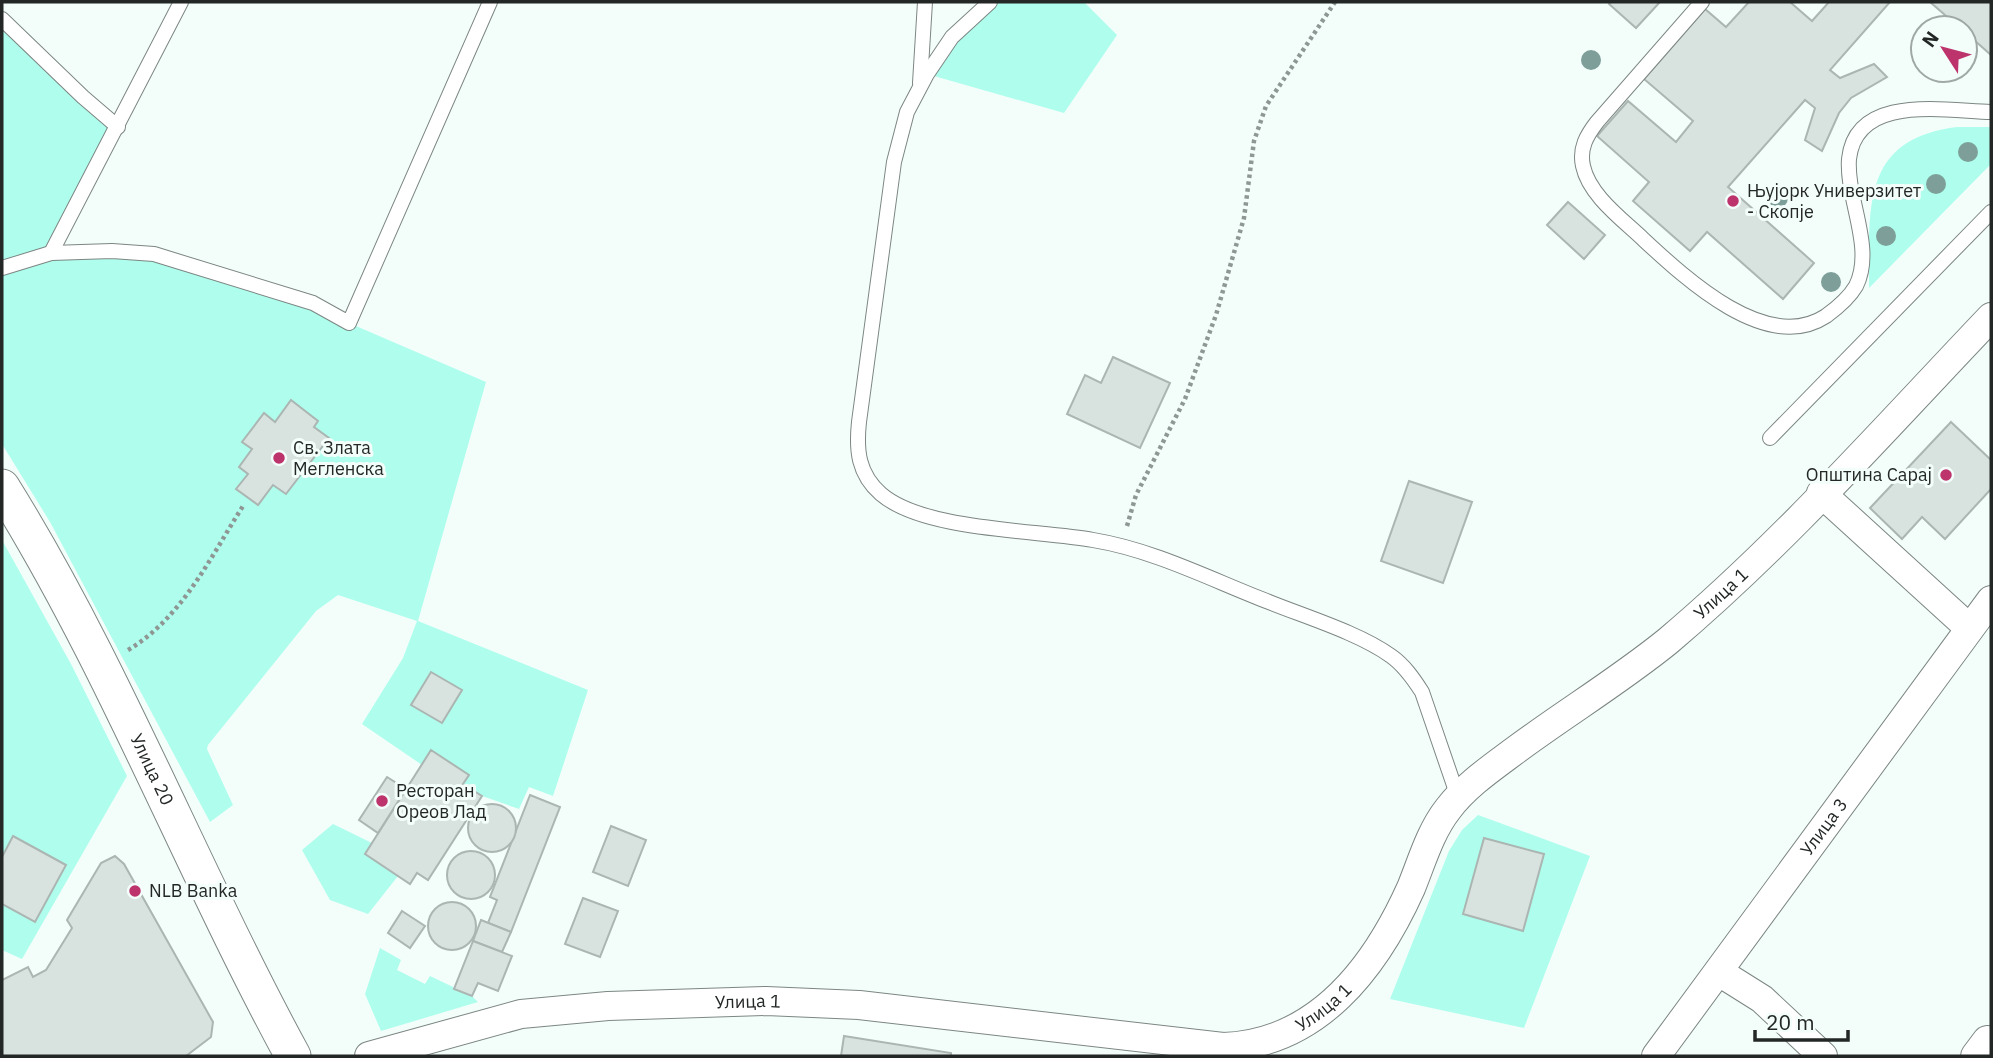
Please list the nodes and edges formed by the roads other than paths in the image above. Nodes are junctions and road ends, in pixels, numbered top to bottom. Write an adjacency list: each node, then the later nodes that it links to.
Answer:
1 (181, 2): 9 (lane)
2 (491, 2): 11 (lane)
3 (925, 2): 7 (lane)
4 (990, 2): 7 (lane)
5 (1702, 2): 8 (lane)
6 (2, 19): 9 (lane)
7 (919, 88): 19 (lane)
8 (1991, 112)
9 (118, 127): 11 (lane)
10 (1991, 212): 14 (lane)
11 (51, 253): 12 (lane)
12 (2, 268)
13 (1991, 317): 16 (street, Улица 1)
14 (1770, 438)
15 (2, 487): 21 (street, Улица 20)
16 (1821, 493): 18 (street); 19 (street, Улица 1)
17 (1991, 600): 18 (street, Улица 3)
18 (1968, 627): 20 (street, Улица 3)
19 (1458, 797): 22 (street, Улица 1)
20 (1719, 972): 23 (street, Улица 3); 24 (street)
21 (293, 1056)
22 (369, 1056)
23 (1656, 1056)
24 (1823, 1056)

